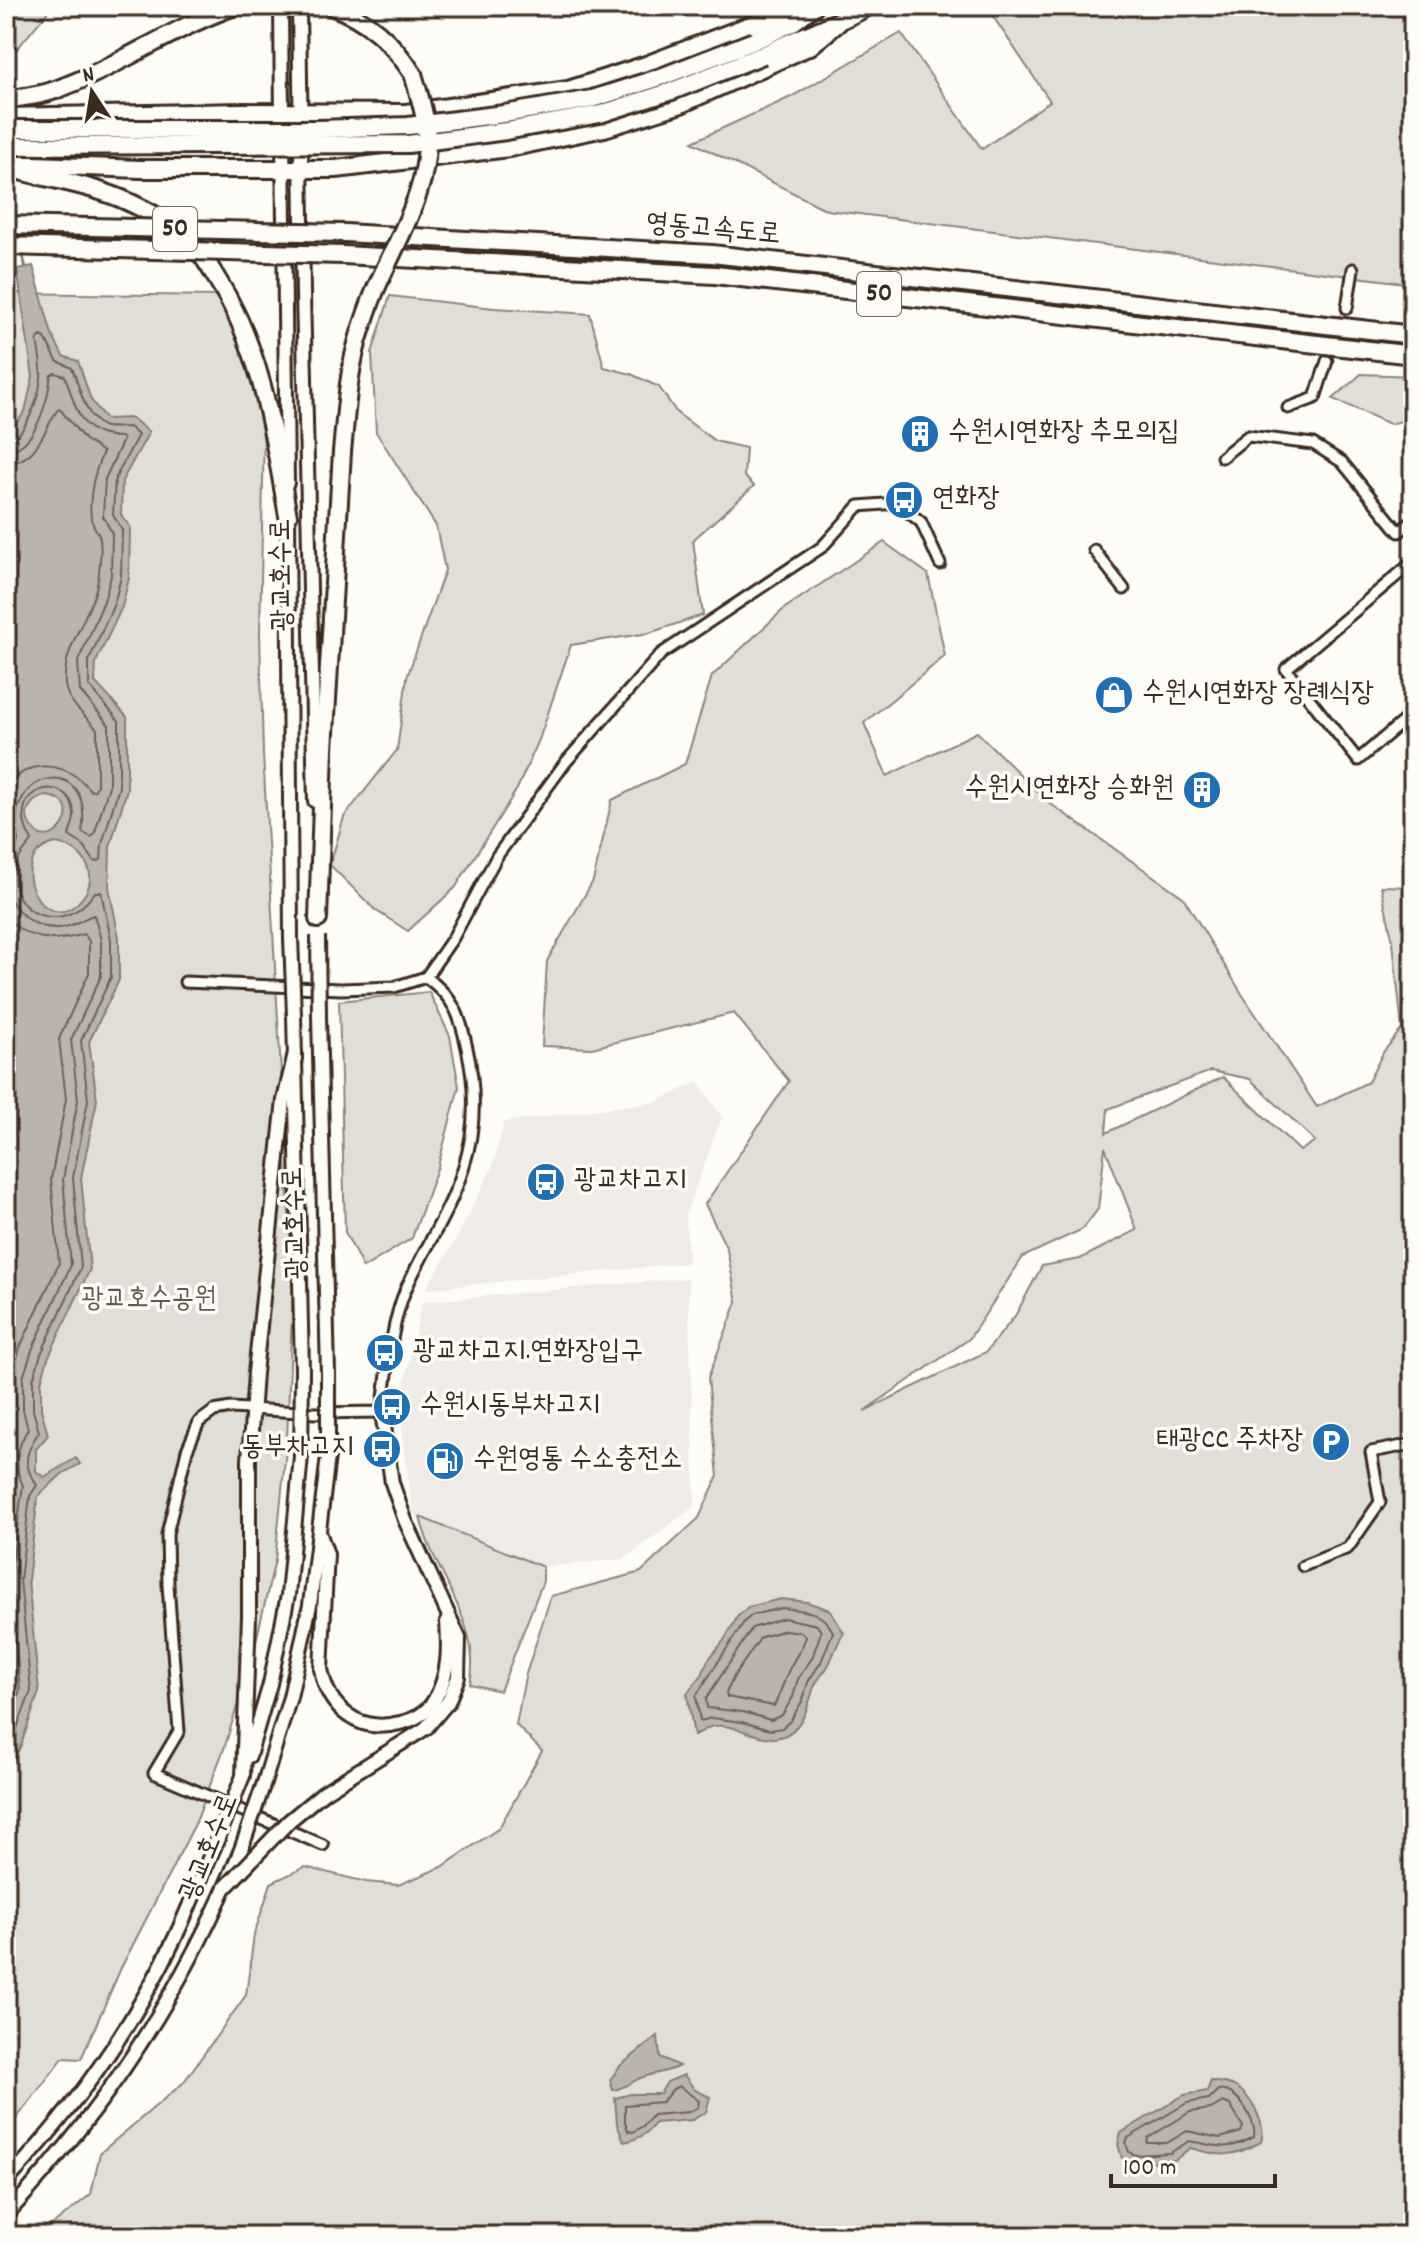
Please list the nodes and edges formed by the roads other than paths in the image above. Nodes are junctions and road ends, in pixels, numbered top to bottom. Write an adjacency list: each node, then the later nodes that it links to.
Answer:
1 (235, 6): 10 (highway)
2 (281, 6): 11 (main road, 광교호수로)
3 (299, 6): 12 (main road, 광교호수로)
4 (331, 6): 35 (highway, bridge)
5 (800, 6): 12 (highway)
6 (814, 6): 9 (highway)
7 (869, 6): 8 (highway)
8 (838, 23): 9 (highway); 18 (highway)
9 (758, 48): 14 (highway, bridge); 15 (highway, bridge)
10 (6, 100)
11 (282, 112): 12 (highway); 13 (highway); 17 (main road, 광교호수로)
12 (301, 112): 18 (main road, 광교호수로)
13 (6, 117)
14 (6, 129)
15 (6, 146)
16 (14, 167): 17 (highway); 28 (highway)
17 (284, 170): 18 (highway); 28 (main road, 광교호수로)
18 (302, 170): 35 (main road, 광교호수로)
19 (6, 225): 23 (highway, 영동고속도로 / 50, bridge)
20 (6, 246): 24 (highway, 영동고속도로 / 50, bridge)
21 (1353, 269): 22 (street)
22 (1347, 308)
23 (1413, 335)
24 (1413, 355)
25 (1327, 361): 26 (street)
26 (1288, 408)
27 (1222, 457): 29 (street)
28 (288, 516): 38 (main road, 광교호수로, bridge)
29 (1413, 521)
30 (1094, 550): 33 (street)
31 (1413, 562): 34 (street)
32 (940, 564): 36 (street)
33 (1124, 589)
34 (1413, 713)
35 (318, 928): 42 (main road, 광교호수로, bridge)
36 (426, 977): 37 (street); 40 (street)
37 (185, 982)
38 (295, 1053): 39 (main road); 45 (main road, 광교호수로, bridge)
39 (252, 1410): 40 (street); 45 (main road); 46 (street)
40 (382, 1412): 44 (main road)
41 (1413, 1444): 43 (street)
42 (319, 1532): 44 (main road); 47 (main road, 광교호수로, bridge)
43 (1303, 1566)
44 (447, 1615): 47 (main road, bridge)
45 (243, 1776): 48 (main road, 광교호수로, bridge)
46 (323, 1845)
47 (225, 1888): 49 (main road, 광교호수로)
48 (6, 2182)
49 (6, 2215)

